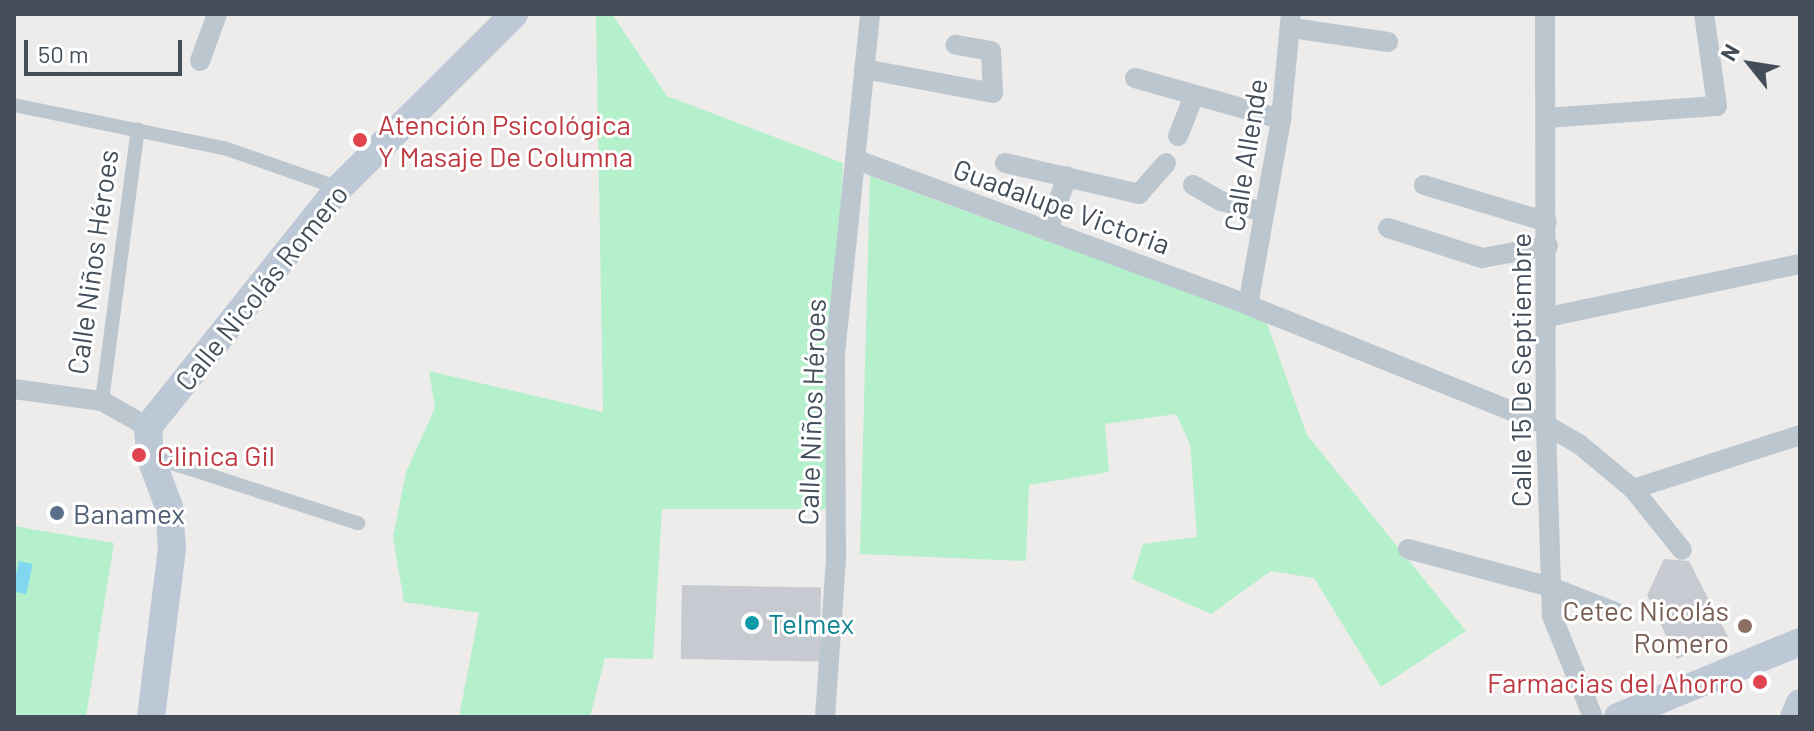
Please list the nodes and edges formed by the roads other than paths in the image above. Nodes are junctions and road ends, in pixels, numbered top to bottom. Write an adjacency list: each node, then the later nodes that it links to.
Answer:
1 (217, 14): 9 (street)
2 (514, 14): 24 (main road, Calle Nicolás Romero)
3 (870, 14): 10 (street, Calle Niños Héroes)
4 (1545, 14): 14 (street, Calle 15 De Septiembre)
5 (1704, 14): 14 (street)
6 (1292, 21): 7 (street); 15 (street, Calle Allende)
7 (1388, 42)
8 (956, 45): 10 (street)
9 (200, 61)
10 (864, 69): 18 (street, Calle Niños Héroes)
11 (1135, 78): 12 (street)
12 (1194, 96): 15 (street); 17 (street)
13 (14, 105): 16 (street)
14 (1546, 118): 26 (street, Calle 15 De Septiembre)
15 (1281, 119): 25 (street, Calle Allende)
16 (138, 129): 24 (street); 34 (street, Calle Niños Héroes)
17 (1178, 136)
18 (857, 160): 28 (street, Guadalupe Victoria); 48 (street, Calle Niños Héroes)
19 (1005, 163): 21 (street)
20 (1166, 163): 21 (street)
21 (1067, 176): 28 (street)
22 (1193, 185): 25 (street)
23 (1424, 185): 26 (street)
24 (339, 188): 36 (main road, Calle Nicolás Romero)
25 (1264, 212): 31 (street, Calle Allende)
26 (1547, 222): 29 (street, Calle 15 De Septiembre)
27 (1388, 228): 29 (street)
28 (1048, 231): 31 (street, Guadalupe Victoria)
29 (1548, 246): 32 (street, Calle 15 De Septiembre)
30 (1800, 264): 32 (street)
31 (1248, 305): 35 (street, Guadalupe Victoria)
32 (1548, 317): 35 (street, Calle 15 De Septiembre)
33 (14, 389): 34 (street)
34 (102, 401): 36 (street)
35 (1546, 425): 39 (street, Guadalupe Victoria); 43 (street, Calle 15 De Septiembre)
36 (148, 427): 38 (main road)
37 (1800, 435): 39 (street)
38 (150, 456): 40 (street); 47 (main road)
39 (1633, 489): 42 (street, Guadalupe Victoria)
40 (358, 523)
41 (1408, 549): 43 (street)
42 (1682, 550)
43 (1551, 587): 44 (street); 49 (street, Calle 15 De Septiembre)
44 (1615, 612)
45 (1800, 642): 50 (main road)
46 (1800, 703): 51 (main road)
47 (151, 717)
48 (825, 717)
49 (1593, 717)
50 (1618, 717)
51 (1794, 717)

